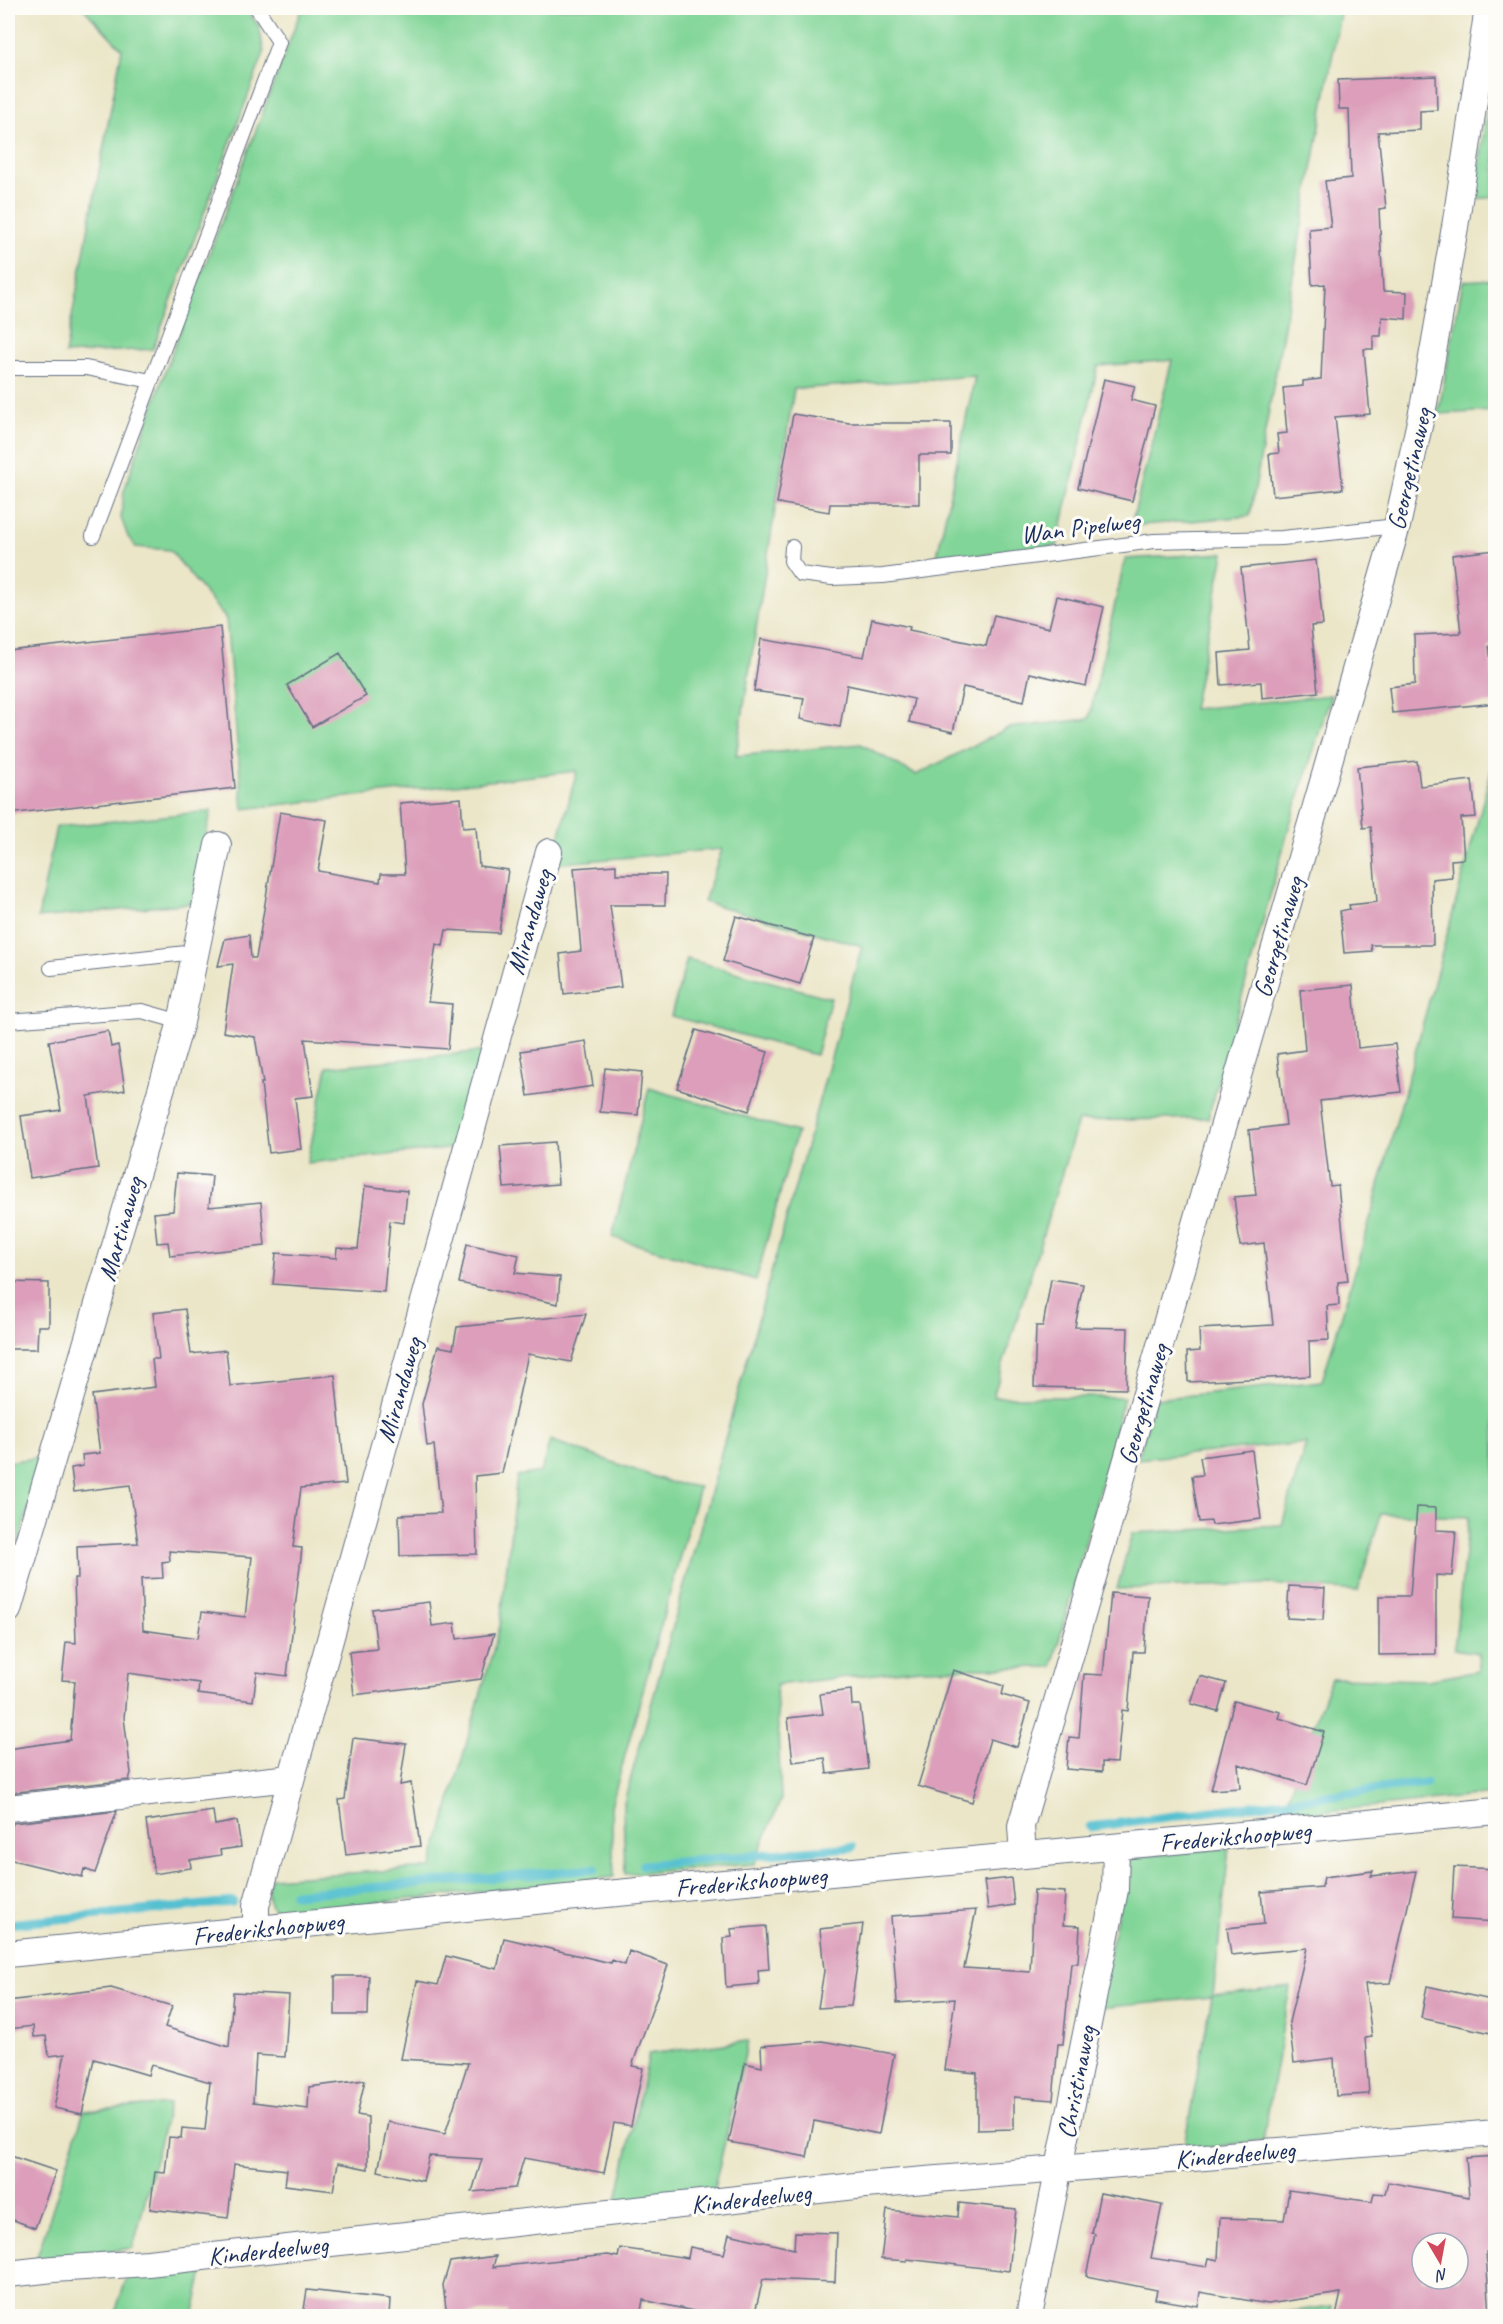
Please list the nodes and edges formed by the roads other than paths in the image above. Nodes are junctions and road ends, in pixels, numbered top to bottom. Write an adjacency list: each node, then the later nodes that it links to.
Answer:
1 (257, 8): 4 (lane)
2 (1488, 8): 5 (street, Georgetinaweg)
3 (8, 368): 4 (lane)
4 (151, 381): 6 (lane)
5 (1397, 526): 7 (lane, Wan Pipelweg); 19 (street, Georgetinaweg)
6 (93, 536)
7 (792, 547)
8 (218, 845): 10 (street, Martinaweg)
9 (549, 852): 15 (street, Mirandaweg)
10 (195, 952): 11 (lane); 13 (street, Martinaweg)
11 (51, 968)
12 (8, 1021): 13 (lane)
13 (181, 1022): 14 (street, Martinaweg)
14 (8, 1610)
15 (291, 1778): 16 (street); 20 (street, Mirandaweg)
16 (8, 1808)
17 (1496, 1811): 18 (street, Frederikshoopweg)
18 (1116, 1847): 19 (street, Frederikshoopweg); 23 (street, Christinaweg)
19 (1023, 1855): 20 (street, Frederikshoopweg)
20 (256, 1929): 21 (street, Frederikshoopweg)
21 (8, 1954)
22 (1496, 2133): 23 (street, Kinderdeelweg)
23 (1059, 2169): 24 (street, Kinderdeelweg); 25 (street, Christinaweg)
24 (8, 2274)
25 (1029, 2316)

